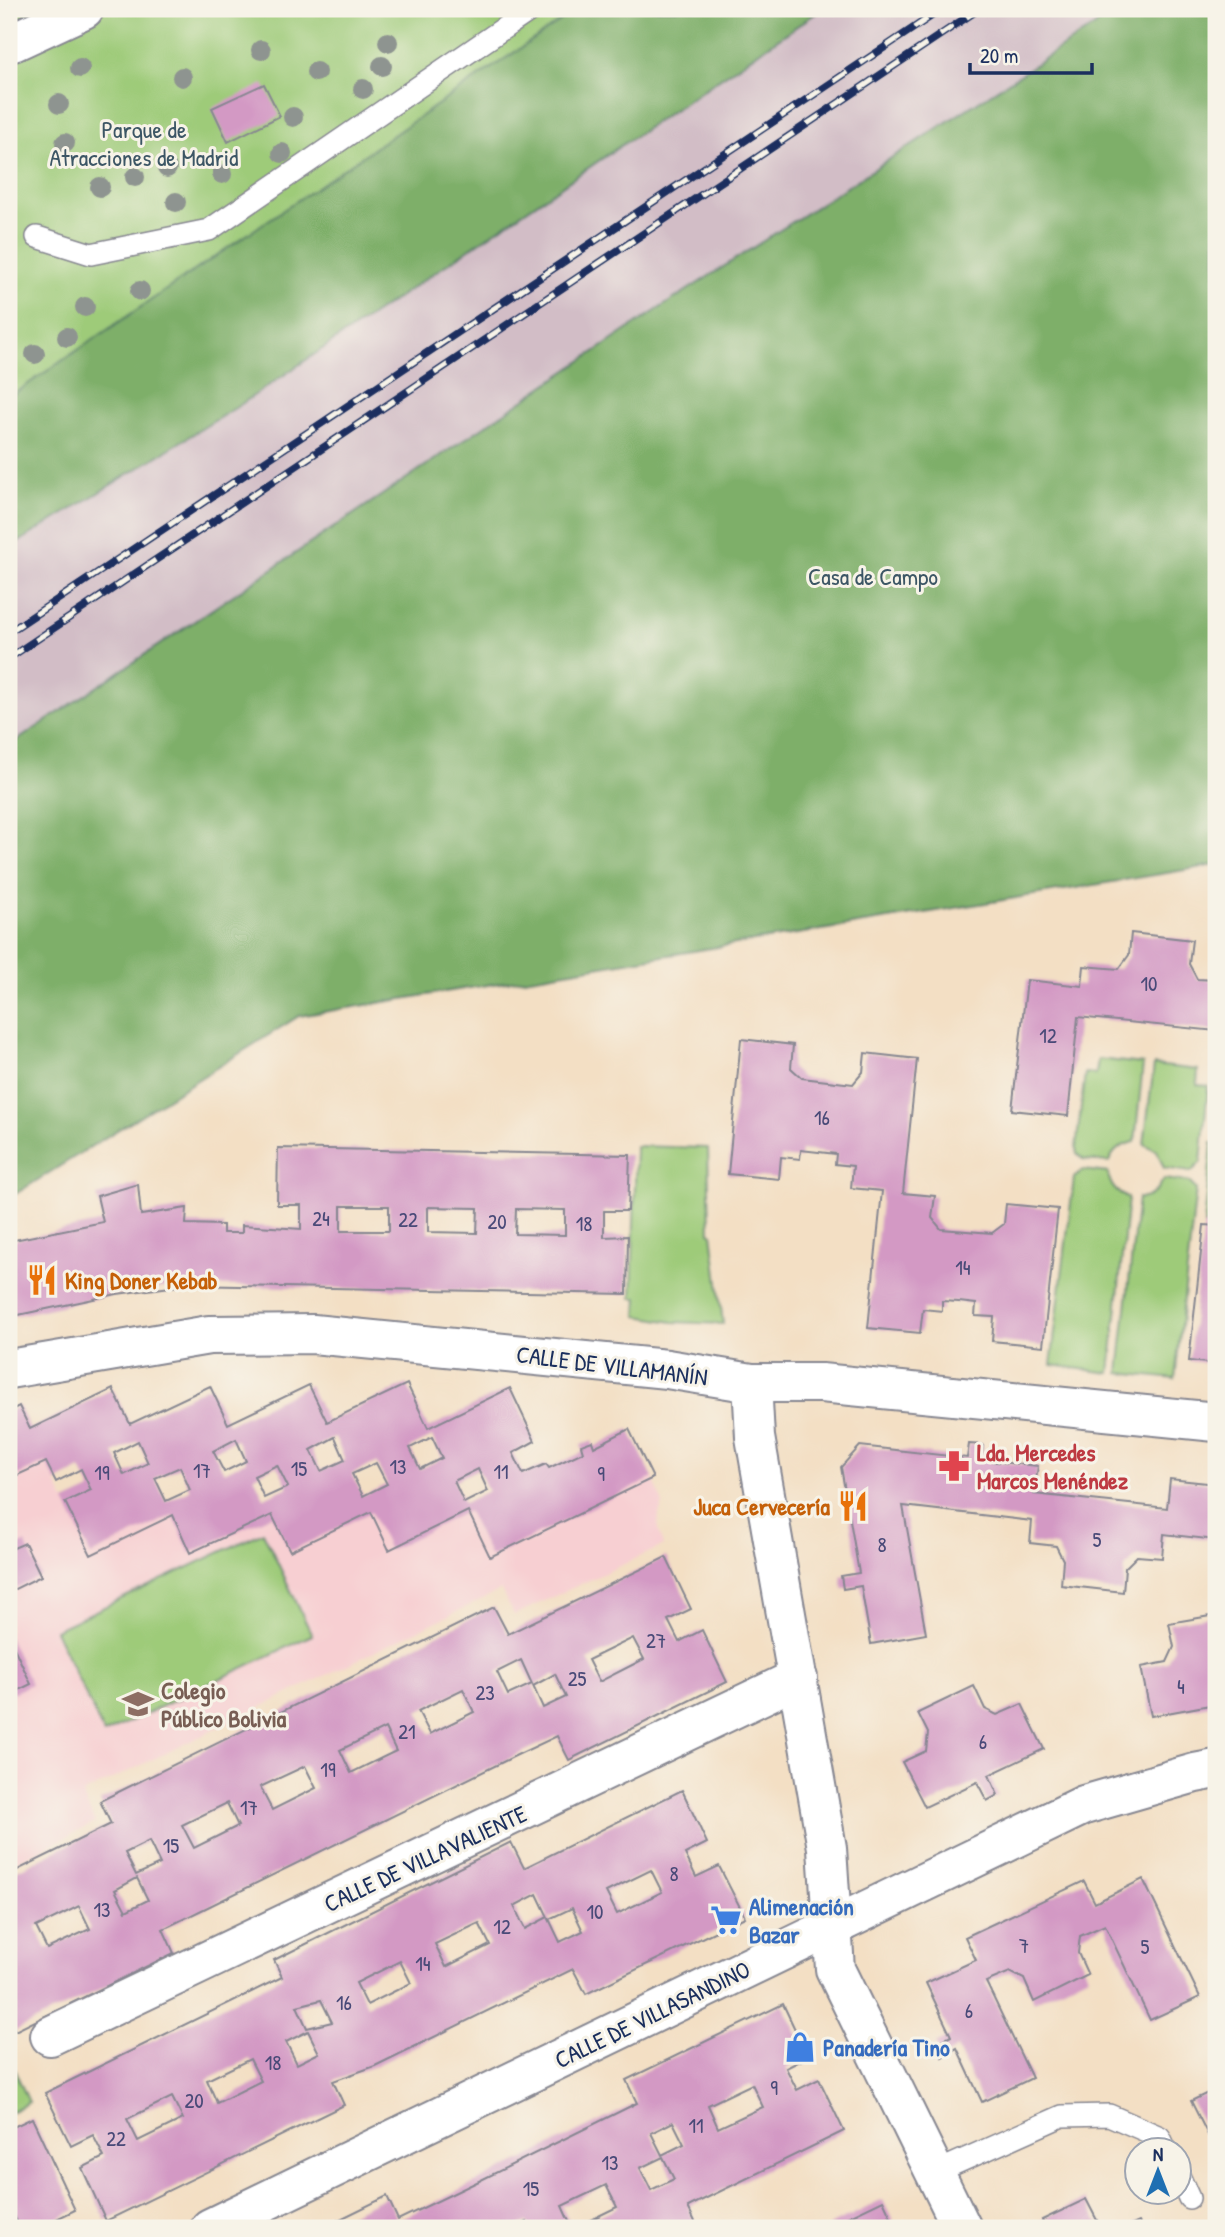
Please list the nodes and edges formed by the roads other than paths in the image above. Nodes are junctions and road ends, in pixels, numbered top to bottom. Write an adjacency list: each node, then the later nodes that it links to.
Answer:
1 (84, 9): 3 (street)
2 (532, 9): 4 (lane)
3 (9, 41)
4 (37, 237)
5 (9, 1368): 6 (street, CALLE DE VILLAMANÍN)
6 (752, 1382): 7 (street, CALLE DE VILLAMANÍN); 8 (street)
7 (1216, 1422)
8 (799, 1678): 10 (street); 11 (street, CALLE DE VILLAVALIENTE)
9 (1216, 1769): 10 (street, CALLE DE VILLASANDINO)
10 (832, 1928): 13 (street); 14 (street, CALLE DE VILLASANDINO)
11 (50, 2036)
12 (1158, 2136): 13 (lane)
13 (934, 2173): 15 (street)
14 (210, 2228)
15 (962, 2228)

